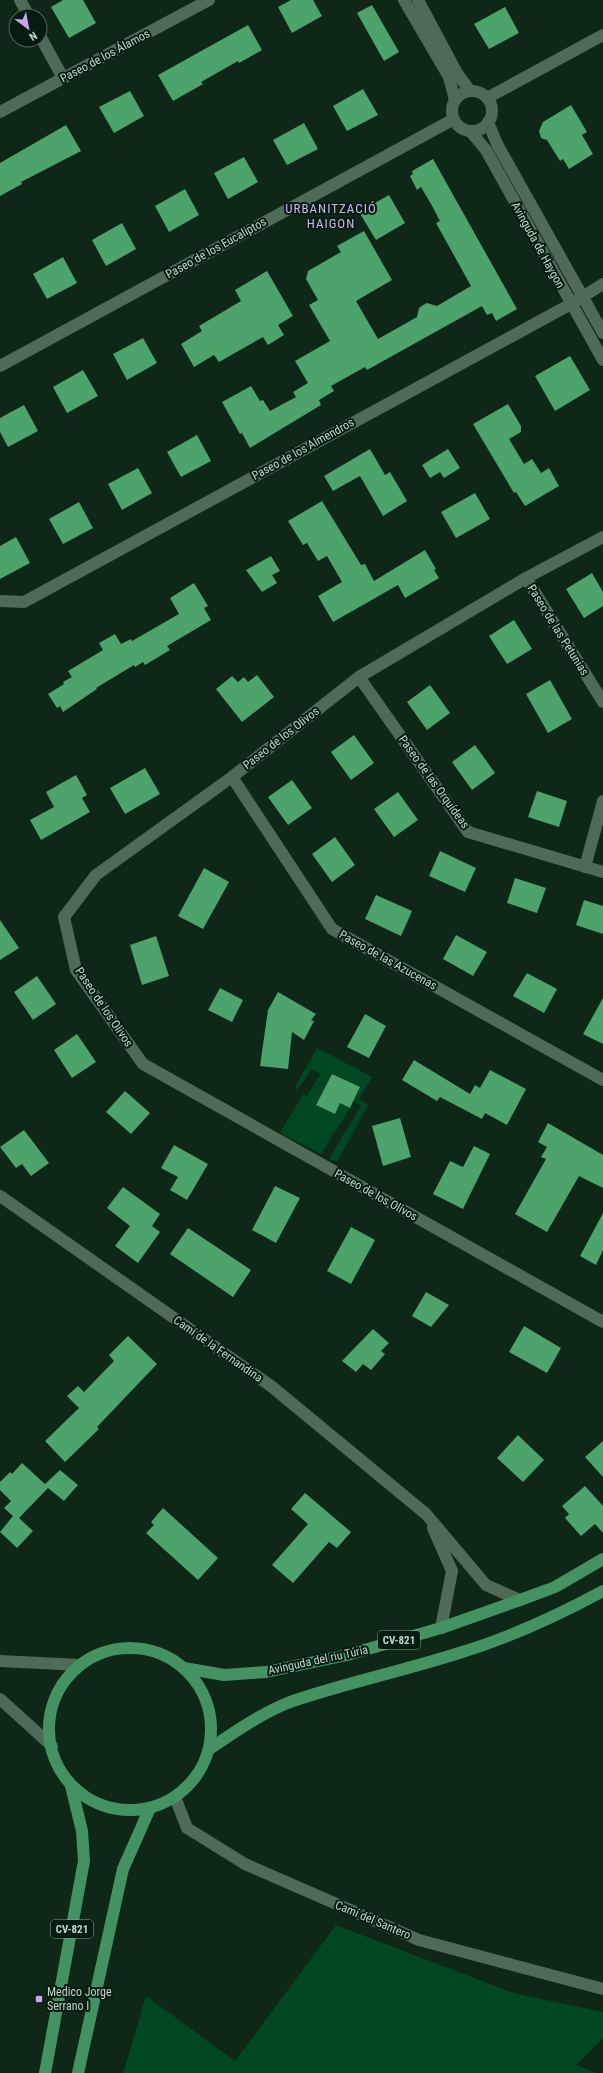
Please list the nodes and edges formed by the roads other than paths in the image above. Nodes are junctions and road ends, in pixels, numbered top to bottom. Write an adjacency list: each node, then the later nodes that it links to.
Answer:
1 (209, 0): 6 (street, Paseo de los Álamos)
2 (404, 0): 9 (street)
3 (418, 0): 7 (street)
4 (603, 35): 8 (street)
5 (47, 48): 6 (street)
6 (63, 78): 10 (street, Paseo de los Álamos)
7 (470, 91): 8 (street); 9 (street)
8 (487, 98): 12 (street)
9 (456, 100): 11 (street)
10 (0, 112)
11 (454, 119): 13 (street); 19 (street, Paseo de los Eucaliptos)
12 (488, 122): 13 (street); 15 (street, Avinguda de Haygon)
13 (471, 132): 16 (street, Avinguda de Haygon)
14 (603, 284): 15 (street, Paseo de los Almendros)
15 (583, 296): 16 (street, Paseo de los Almendros); 17 (street, Avinguda de Haygon)
16 (571, 304): 18 (street, Avinguda de Haygon); 22 (street, Paseo de los Almendros)
17 (603, 333)
18 (603, 360)
19 (0, 366)
20 (603, 537): 21 (street, Paseo de los Olivos)
21 (526, 578): 23 (street, Paseo de los Olivos); 24 (street, Paseo de las Petunias)
22 (0, 601)
23 (359, 677): 25 (street, Paseo de los Olivos); 27 (street, Paseo de las Orquídeas)
24 (603, 702)
25 (232, 777): 29 (street, Paseo de las Azucenas); 31 (street, Paseo de los Olivos)
26 (603, 801): 27 (street)
27 (585, 867): 28 (street, Paseo de las Orquídeas)
28 (603, 872)
29 (603, 1080)
30 (0, 1196): 32 (street, Camí de la Fernandina)
31 (603, 1322)
32 (426, 1514): 35 (street, Camí de la Fernandina); 36 (street)
33 (603, 1559): 35 (main road, Avinguda del riu Túria / CV-821)
34 (603, 1591): 42 (main road, CV-821)
35 (520, 1600): 36 (main road, Avinguda del riu Túria / CV-821)
36 (441, 1628): 39 (main road, Avinguda del riu Túria / CV-821)
37 (0, 1661): 38 (street)
38 (80, 1665): 39 (main road, CV-821); 41 (main road, CV-821)
39 (184, 1668): 42 (main road, CV-821)
40 (0, 1699): 41 (street)
41 (52, 1746): 43 (main road, CV-821)
42 (211, 1748): 44 (main road, CV-821)
43 (71, 1786): 45 (main road, CV-821); 47 (main road, CV-821)
44 (175, 1797): 45 (main road, CV-821); 46 (street, Camí del Santero)
45 (150, 1808): 48 (main road, CV-821)
46 (603, 1989)
47 (45, 2073)
48 (78, 2073)

